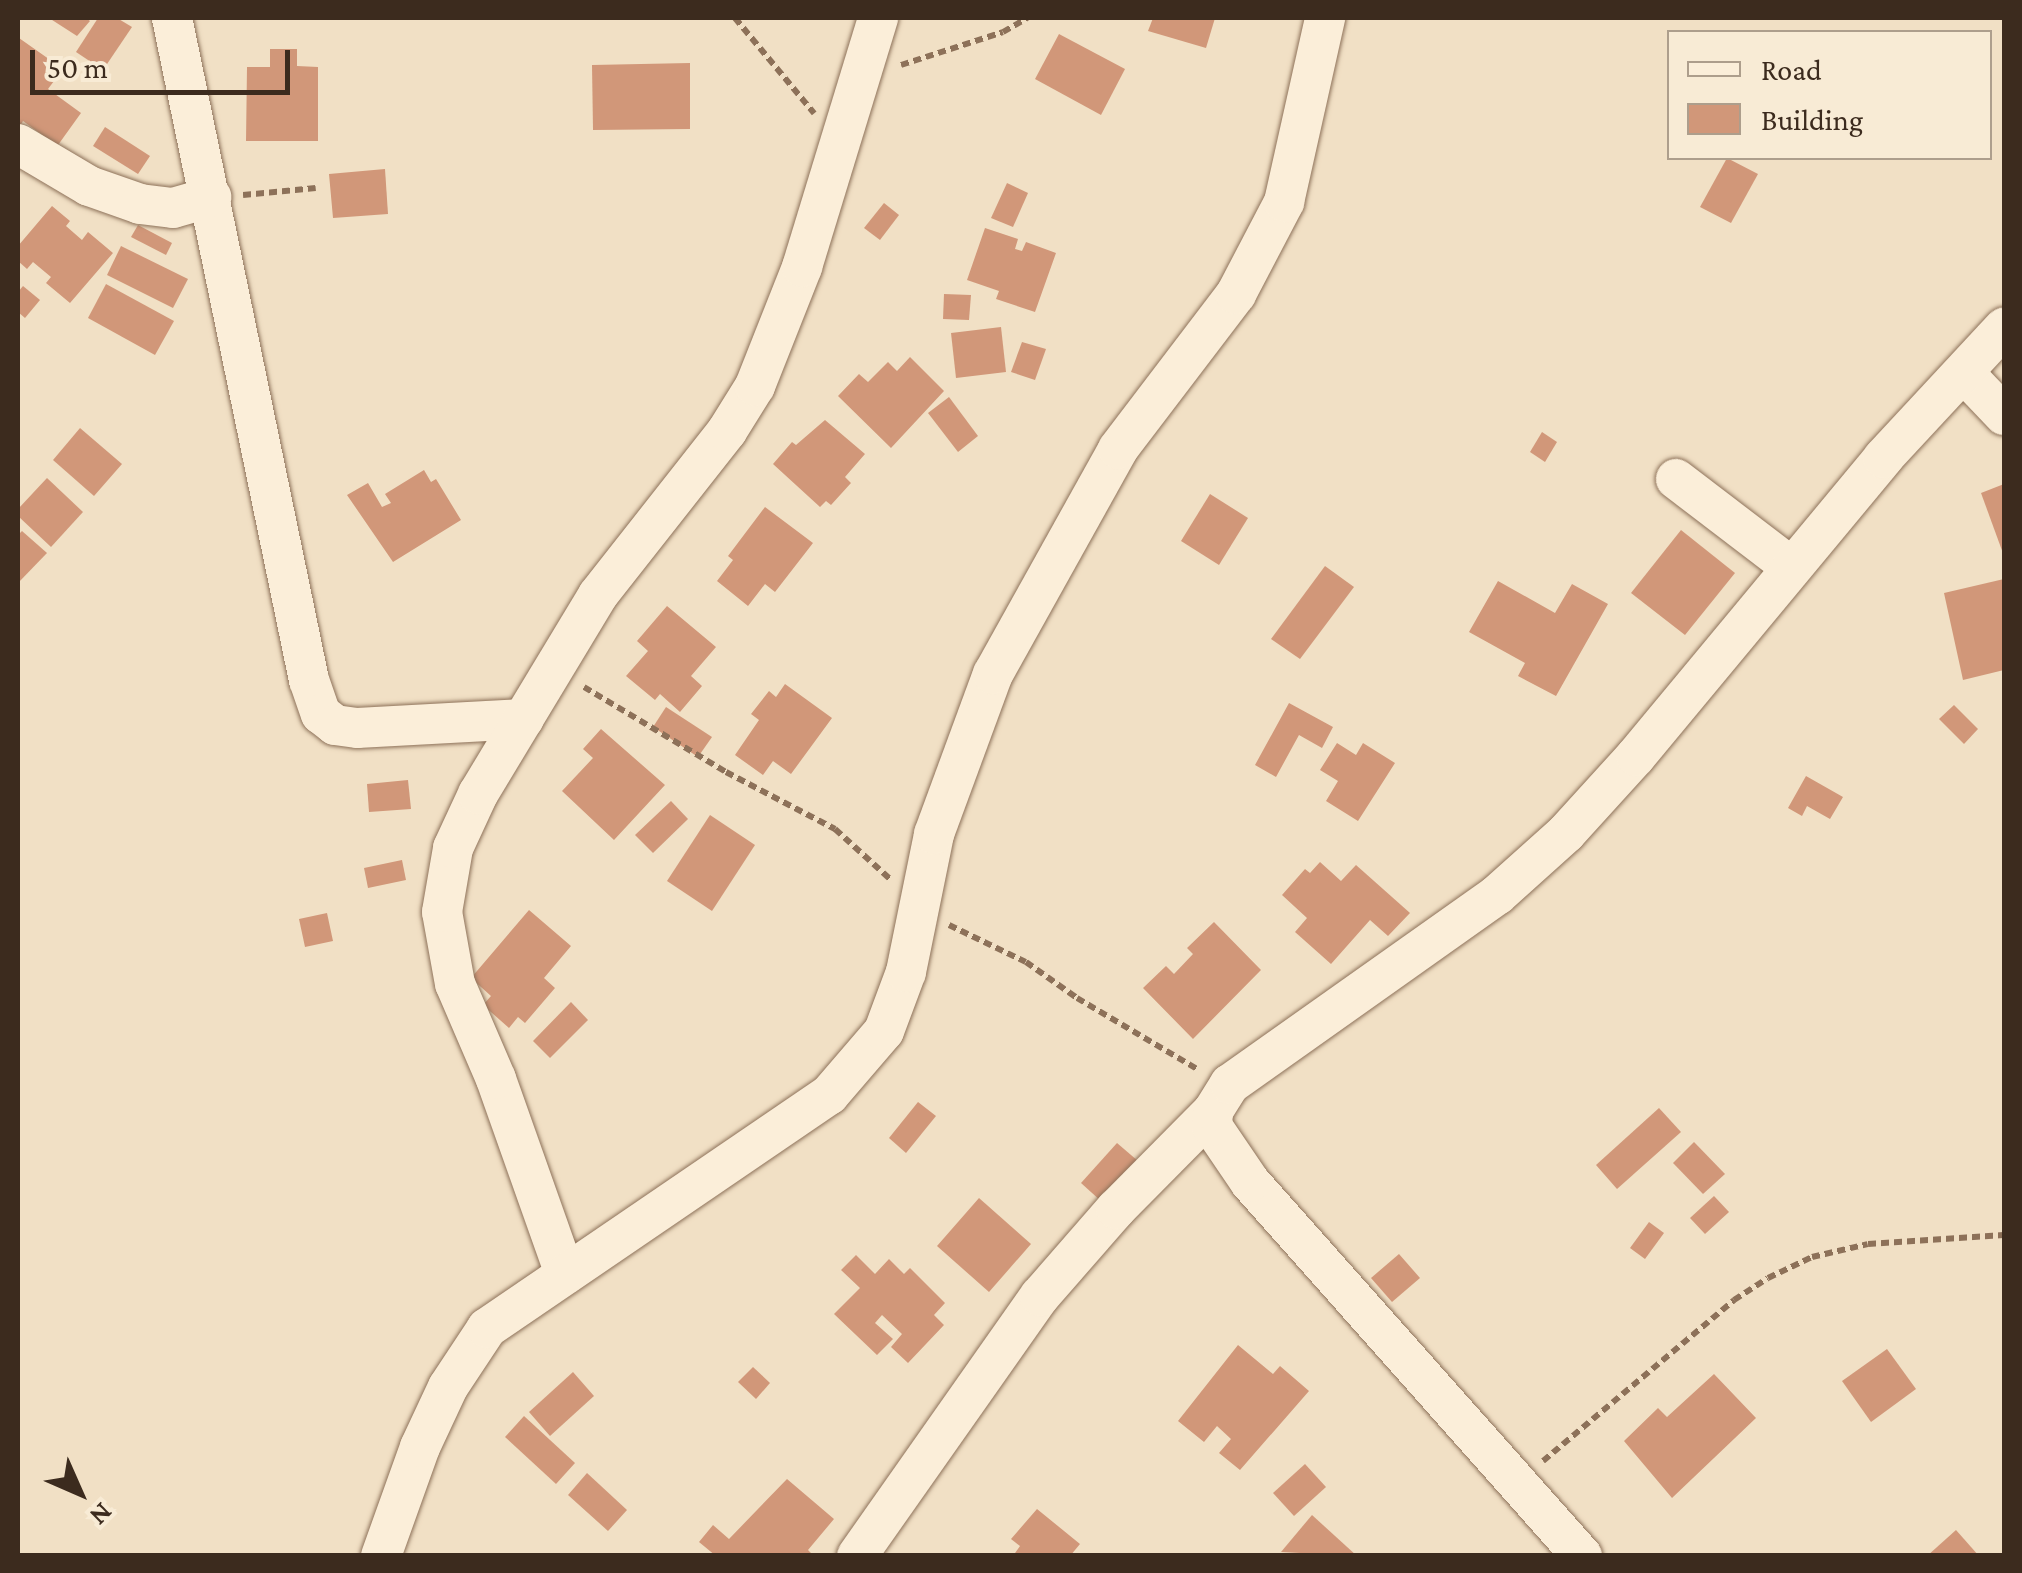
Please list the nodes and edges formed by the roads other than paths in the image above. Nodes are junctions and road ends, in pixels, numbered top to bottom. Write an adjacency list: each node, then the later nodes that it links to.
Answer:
1 (172, 18): 5 (street)
2 (878, 18): 11 (street)
3 (1325, 18): 13 (street)
4 (18, 144): 5 (street)
5 (211, 197): 11 (street)
6 (2004, 328): 7 (street)
7 (1964, 373): 8 (street); 10 (street)
8 (2004, 415)
9 (1676, 479): 10 (street)
10 (1790, 568): 12 (street)
11 (524, 719): 13 (street)
12 (1222, 1098): 15 (street); 16 (street)
13 (565, 1274): 14 (street)
14 (381, 1556)
15 (857, 1556)
16 (1582, 1556)

